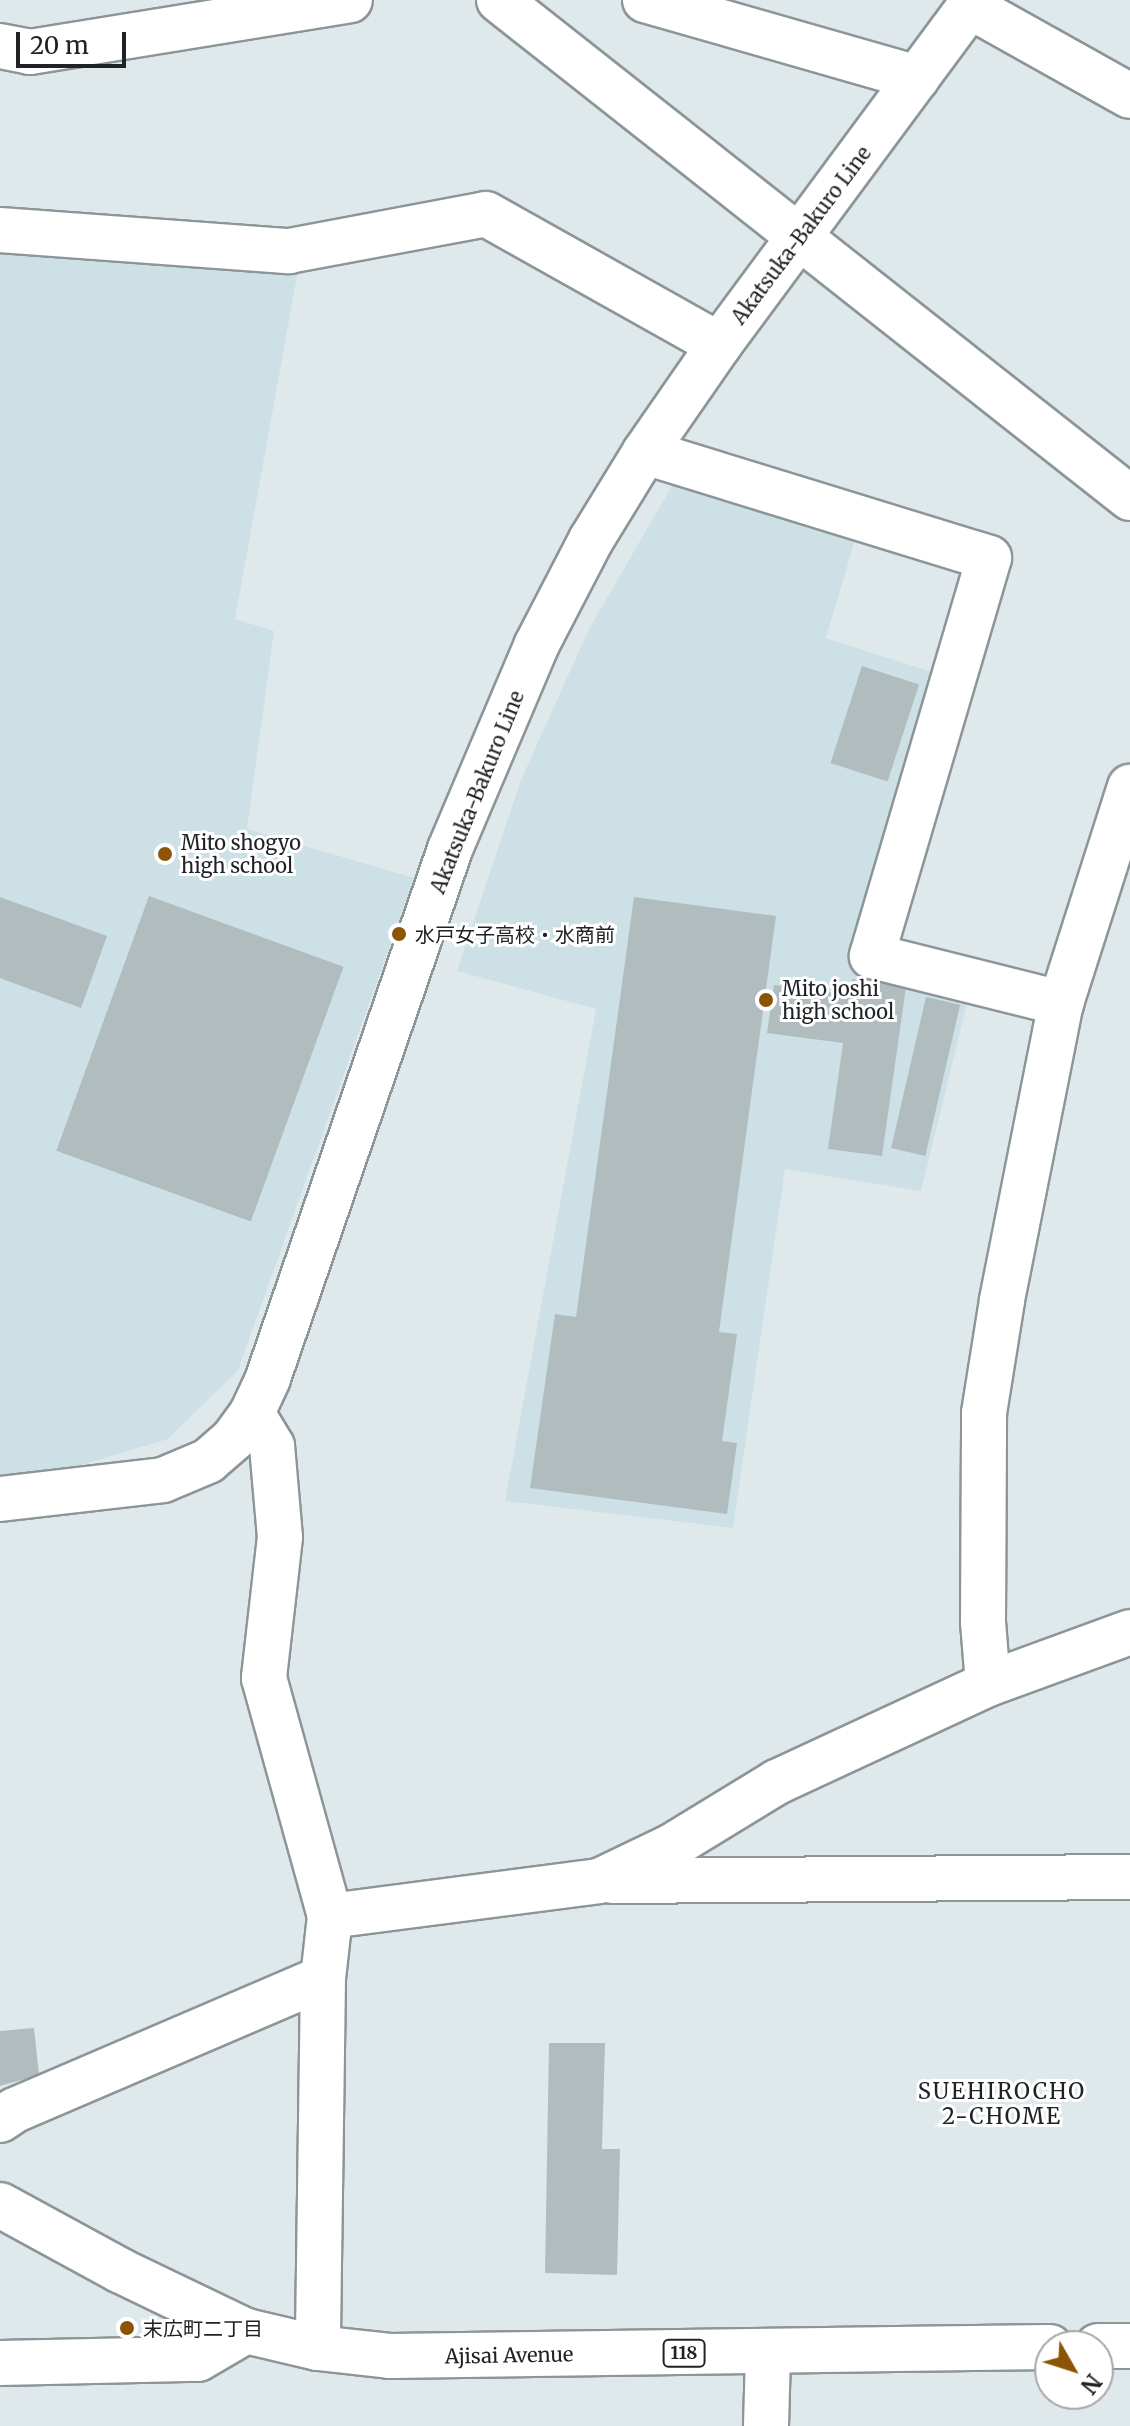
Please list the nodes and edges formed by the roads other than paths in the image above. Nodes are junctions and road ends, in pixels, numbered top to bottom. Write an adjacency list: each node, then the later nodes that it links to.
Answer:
1 (350, 0): 6 (main road)
2 (499, 0): 10 (main road)
3 (645, 0): 5 (main road)
4 (972, 3): 7 (main road, Akatsuka-Bakuro Line); 8 (main road)
5 (722, 10): 7 (main road)
6 (0, 46)
7 (917, 78): 10 (main road, Akatsuka-Bakuro Line)
8 (1130, 96)
9 (0, 230): 11 (main road)
10 (800, 238): 11 (main road, Akatsuka-Bakuro Line); 13 (main road)
11 (719, 345): 12 (main road, Akatsuka-Bakuro Line)
12 (645, 452): 15 (main road); 16 (main road, Akatsuka-Bakuro Line)
13 (1130, 498)
14 (1130, 787): 15 (main road)
15 (1061, 1003): 19 (main road)
16 (252, 1413): 17 (main road, Akatsuka-Bakuro Line); 22 (main road)
17 (0, 1499)
18 (1130, 1632): 19 (main road)
19 (988, 1684): 21 (main road)
20 (1130, 1877): 21 (main road)
21 (599, 1881): 22 (main road)
22 (330, 1916): 23 (main road)
23 (323, 1978): 24 (main road); 28 (main road)
24 (0, 2120)
25 (0, 2205): 26 (main road, Ajisai Avenue / 118)
26 (246, 2331): 28 (main road, Ajisai Avenue / 118); 30 (main road)
27 (1034, 2347): 29 (main road, Ajisai Avenue / 118)
28 (318, 2348): 29 (main road, Ajisai Avenue / 118)
29 (768, 2353): 31 (main road)
30 (0, 2363)
31 (766, 2426)

